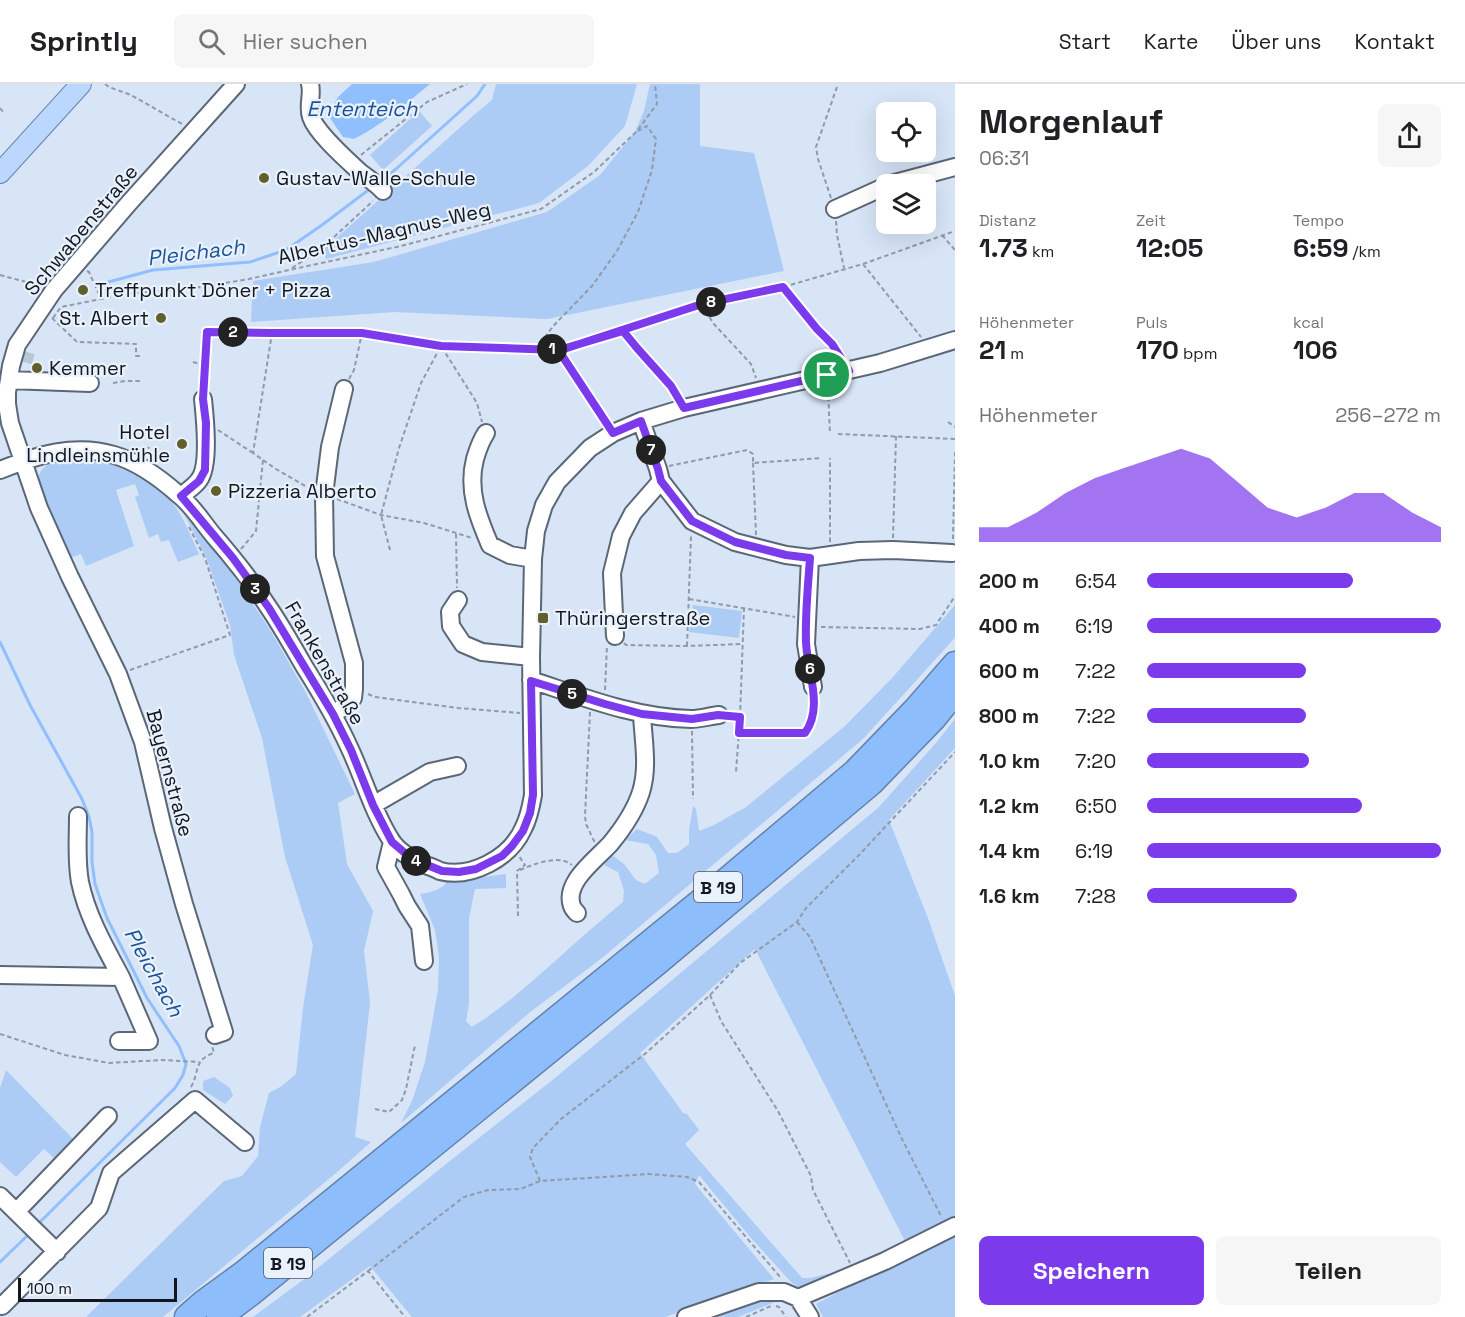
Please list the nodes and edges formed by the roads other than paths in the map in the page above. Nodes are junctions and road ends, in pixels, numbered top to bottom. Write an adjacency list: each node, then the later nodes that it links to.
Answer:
1 (81, 84): 5 (main road)
2 (236, 84): 11 (street, Schwabenstraße)
3 (310, 84): 7 (street)
4 (955, 167): 6 (street)
5 (0, 174)
6 (929, 174)
7 (381, 188)
8 (876, 191): 9 (street)
9 (835, 209)
10 (955, 340): 15 (street, Frankenstraße)
11 (18, 365): 12 (street); 17 (street, Schwabenstraße)
12 (90, 382)
13 (344, 389): 31 (street)
14 (203, 399): 20 (street)
15 (641, 421): 19 (street); 23 (street, Frankenstraße)
16 (486, 434): 23 (street)
17 (23, 461): 18 (street, Frankenstraße); 20 (street, Frankenstraße); 42 (street, Bayernstraße)
18 (0, 470)
19 (664, 473): 22 (street); 25 (street)
20 (181, 496): 31 (street, Frankenstraße)
21 (952, 553): 22 (street)
22 (810, 558): 29 (street)
23 (533, 559): 26 (street, Frankenstraße)
24 (458, 600): 26 (street)
25 (615, 636)
26 (531, 657): 28 (street, Frankenstraße)
27 (955, 664): 50 (highway, B 19)
28 (531, 681): 32 (street); 37 (street, Frankenstraße)
29 (813, 687)
30 (955, 693): 50 (highway, B 19)
31 (333, 714): 35 (street, Frankenstraße)
32 (642, 714): 33 (street); 38 (street)
33 (718, 715)
34 (457, 766): 35 (street)
35 (373, 805): 37 (street, Frankenstraße)
36 (78, 816): 41 (street)
37 (392, 842): 39 (street)
38 (577, 913)
39 (424, 961)
40 (0, 975): 41 (street)
41 (121, 977): 43 (street)
42 (215, 1035)
43 (119, 1041)
44 (108, 1116): 47 (street)
45 (245, 1142): 49 (street)
46 (0, 1196): 47 (street)
47 (20, 1216): 49 (street)
48 (951, 1228): 51 (street)
49 (57, 1252): 52 (street)
50 (247, 1284): 53 (highway, B 19); 54 (highway, B 19)
51 (798, 1298): 55 (street); 56 (street)
52 (2, 1302)
53 (203, 1314)
54 (230, 1317)
55 (686, 1317)
56 (810, 1317)

